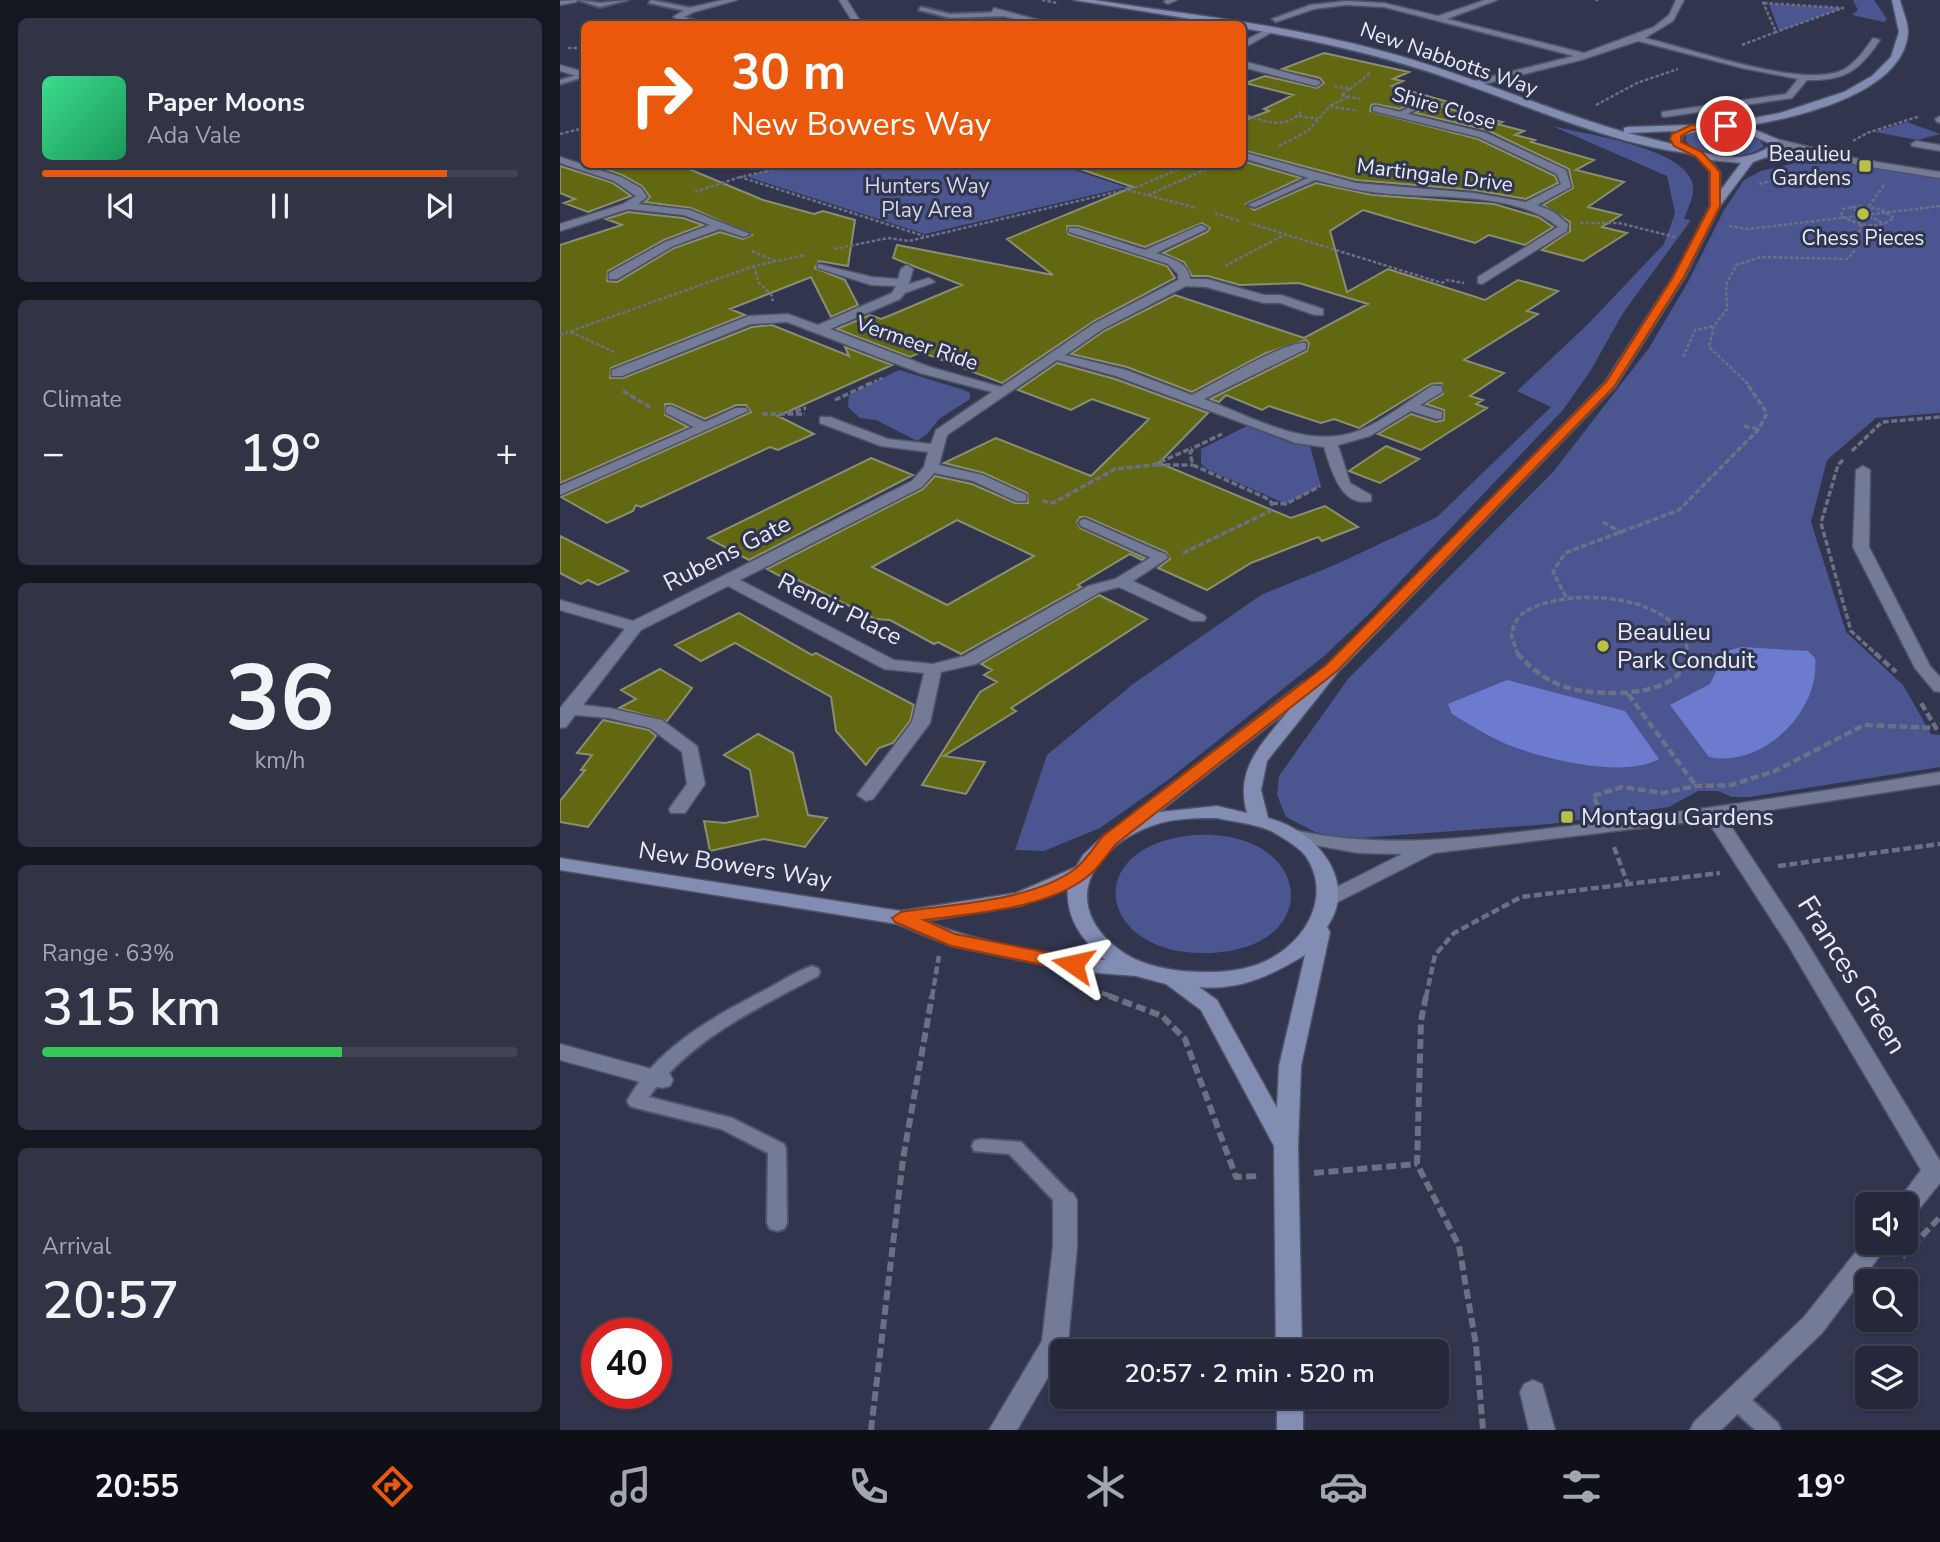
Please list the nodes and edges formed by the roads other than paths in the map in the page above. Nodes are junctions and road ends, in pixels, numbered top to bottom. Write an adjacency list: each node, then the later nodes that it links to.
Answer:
1 (573, 0): 11 (street)
2 (581, 0): 3 (lane)
3 (625, 0)
4 (733, 0): 13 (street)
5 (843, 0): 21 (street)
6 (1078, 0): 23 (street)
7 (1493, 0): 17 (street)
8 (1680, 0): 26 (street)
9 (1896, 0): 19 (street)
10 (651, 2): 13 (lane)
11 (560, 4)
12 (921, 9): 15 (lane)
13 (691, 10): 16 (street)
14 (994, 10): 15 (street)
15 (1007, 13): 22 (street)
16 (677, 17): 20 (lane)
17 (1441, 18): 18 (street); 29 (street)
18 (1276, 19)
19 (1914, 20)
20 (691, 21)
21 (856, 21)
22 (1033, 21)
23 (1217, 21)
24 (1246, 26): 25 (street, New Nabbotts Way)
25 (1272, 30): 28 (street); 37 (street, New Nabbotts Way)
26 (1637, 38): 29 (street); 34 (street)
27 (1877, 40): 34 (street)
28 (1246, 44)
29 (1584, 56): 37 (street)
30 (1246, 65): 36 (street)
31 (560, 68): 32 (street)
32 (581, 74)
33 (581, 76): 35 (lane)
34 (1803, 78): 42 (street)
35 (560, 82)
36 (1316, 83)
37 (1472, 84): 46 (street, New Nabbotts Way)
38 (1868, 95): 43 (street)
39 (1429, 101): 41 (lane)
40 (1376, 109): 41 (street, Shire Close)
41 (1398, 114): 63 (street, Shire Close)
42 (1665, 114)
43 (1801, 114): 44 (street); 47 (street)
44 (1726, 126): 45 (street, New Nabbotts Way); 47 (street)
45 (1691, 128): 46 (street, New Nabbotts Way); 50 (street)
46 (1600, 129): 50 (street, New Nabbotts Way)
47 (1770, 138): 52 (street); 56 (street)
48 (1916, 144): 49 (street)
49 (1940, 148)
50 (1685, 150): 51 (street, New Nabbotts Way)
51 (1699, 154): 54 (street, New Nabbotts Way); 64 (street)
52 (1764, 155): 54 (street, New Nabbotts Way); 56 (street)
53 (1246, 156): 60 (street, Martingale Drive)
54 (1751, 158): 64 (street)
55 (560, 160): 57 (street)
56 (1858, 162): 59 (street)
57 (581, 167)
58 (584, 168): 62 (street)
59 (1940, 174)
60 (1320, 176): 61 (lane); 63 (street, Martingale Drive)
61 (1252, 205)
62 (627, 206): 65 (street); 66 (street)
63 (1527, 206): 75 (street, Martingale Drive)
64 (1715, 206): 106 (street)
65 (720, 225): 69 (street); 73 (street)
66 (560, 228)
67 (1201, 228): 70 (street)
68 (1073, 230): 70 (street)
69 (744, 234)
70 (1147, 253): 74 (street)
71 (822, 266): 77 (street, Vermeer Ride)
72 (907, 269): 77 (street)
73 (613, 276)
74 (1184, 277): 78 (street); 81 (street)
75 (1482, 280)
76 (929, 282): 77 (street, Vermeer Ride)
77 (902, 286): 79 (street, Vermeer Ride)
78 (1319, 312)
79 (820, 329): 82 (street, Vermeer Ride); 84 (street, Vermeer Ride)
80 (1302, 346): 85 (street)
81 (1056, 356): 84 (street); 85 (street)
82 (617, 373)
83 (1437, 389): 86 (street)
84 (1002, 391): 93 (street)
85 (1195, 399): 92 (street)
86 (1410, 406): 89 (street); 92 (street)
87 (671, 410): 91 (street)
88 (741, 411): 91 (street)
89 (1437, 415)
90 (825, 420): 93 (street)
91 (705, 427): 96 (street)
92 (1330, 443): 98 (street)
93 (936, 449): 94 (street)
94 (931, 468): 97 (street); 101 (street, Rubens Gate)
95 (1863, 470): 108 (street)
96 (560, 491)
97 (1021, 498)
98 (1366, 498)
99 (1085, 523): 100 (lane, Renoir Place)
100 (1160, 557): 102 (street, Renoir Place)
101 (729, 580): 105 (street, Rubens Gate); 107 (street, Renoir Place)
102 (1121, 582): 104 (street); 107 (street, Renoir Place)
103 (560, 605): 105 (street)
104 (1198, 618)
105 (635, 627): 109 (street, Rubens Gate)
106 (1332, 668): 114 (street); 115 (street)
107 (933, 669): 111 (street)
108 (1940, 687)
109 (564, 716): 112 (street, Rubens Gate)
110 (1940, 778): 113 (street)
111 (866, 795)
112 (678, 809)
113 (1713, 814): 117 (street); 130 (street, Frances Green)
114 (1259, 820): 115 (street); 116 (street)
115 (1118, 834): 119 (street)
116 (1294, 836): 117 (street); 120 (street)
117 (1429, 849): 120 (street)
118 (560, 864): 121 (street, New Bowers Way)
119 (1082, 872): 121 (street, New Bowers Way); 123 (street)
120 (1330, 899): 122 (street)
121 (901, 918): 123 (street, New Bowers Way)
122 (1322, 925): 125 (street); 129 (street)
123 (1141, 971): 125 (street)
124 (812, 972): 127 (lane)
125 (1172, 978): 129 (street)
126 (560, 1052): 127 (street)
127 (657, 1078): 133 (lane)
128 (981, 1146): 132 (lane)
129 (1286, 1146): 135 (street)
130 (1937, 1173): 131 (street, Frances Green)
131 (1918, 1194)
132 (1065, 1200): 139 (street)
133 (777, 1223)
134 (1868, 1255): 137 (street)
135 (1289, 1339)
136 (1533, 1392): 141 (street)
137 (1736, 1399): 142 (street); 143 (lane)
138 (1290, 1409): 140 (street)
139 (1002, 1430)
140 (1290, 1430)
141 (1542, 1430)
142 (1703, 1430)
143 (1770, 1430)

